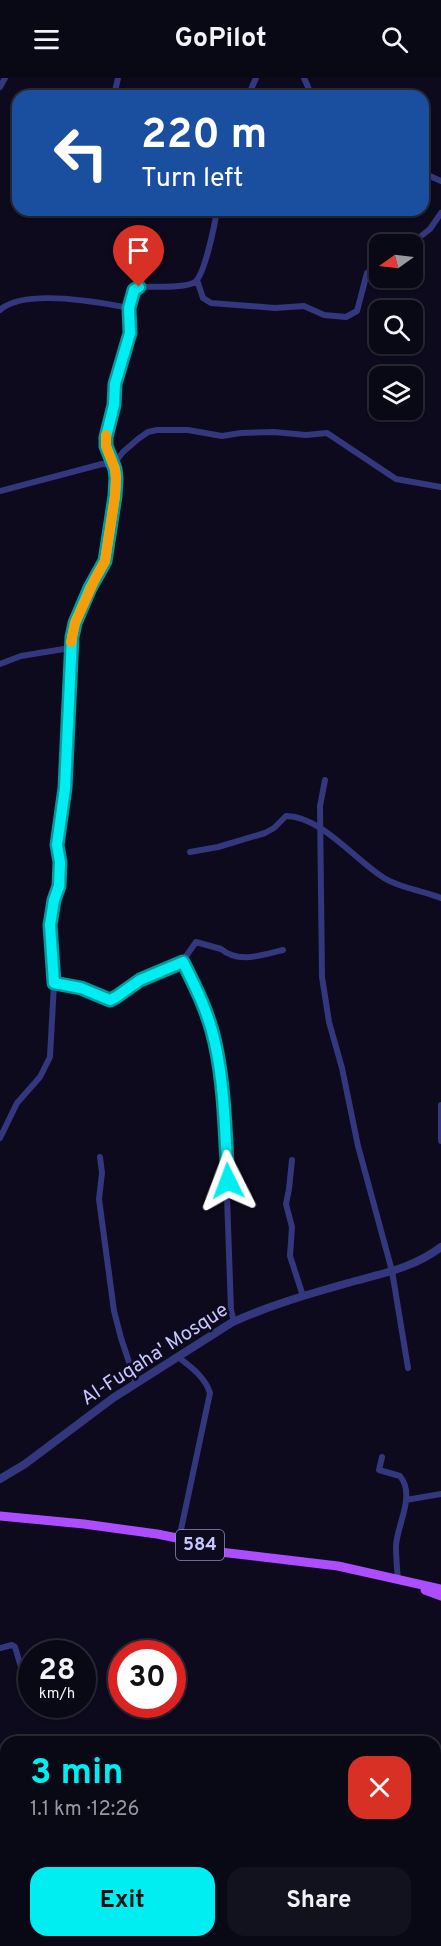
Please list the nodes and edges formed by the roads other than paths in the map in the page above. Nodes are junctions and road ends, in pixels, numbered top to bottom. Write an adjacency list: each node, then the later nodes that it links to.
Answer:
1 (5, 78): 2 (street)
2 (0, 87)
3 (441, 213): 5 (street)
4 (216, 216): 7 (street)
5 (423, 235)
6 (369, 272): 7 (street)
7 (197, 280): 8 (street)
8 (129, 308): 9 (street); 10 (street)
9 (0, 310)
10 (114, 465): 11 (street); 12 (street); 13 (street)
11 (441, 487)
12 (0, 491)
13 (70, 648): 14 (street); 21 (street)
14 (0, 664)
15 (325, 780): 16 (street)
16 (320, 829): 17 (street); 18 (street); 28 (street)
17 (190, 852)
18 (441, 898)
19 (283, 950): 20 (street)
20 (183, 962): 21 (street); 30 (street)
21 (54, 983): 23 (street)
22 (441, 1105): 24 (street)
23 (0, 1138)
24 (441, 1141)
25 (100, 1157): 33 (street)
26 (292, 1160): 29 (street)
27 (441, 1246): 28 (street, Al-Fuqaha' Mosque)
28 (392, 1271): 29 (street, Al-Fuqaha' Mosque); 32 (street)
29 (303, 1296): 30 (street, Al-Fuqaha' Mosque)
30 (234, 1322): 31 (street, Al-Fuqaha' Mosque)
31 (178, 1357): 33 (street, Al-Fuqaha' Mosque); 39 (street)
32 (408, 1368)
33 (136, 1383): 35 (street, Al-Fuqaha' Mosque)
34 (382, 1456): 37 (street)
35 (0, 1479)
36 (441, 1494): 37 (street)
37 (406, 1500): 40 (street)
38 (0, 1516): 39 (main road, 584)
39 (179, 1539): 40 (main road, 584)
40 (398, 1580): 41 (main road); 42 (main road)
41 (441, 1589)
42 (441, 1596)
43 (0, 1648): 44 (street)
44 (18, 1657)

